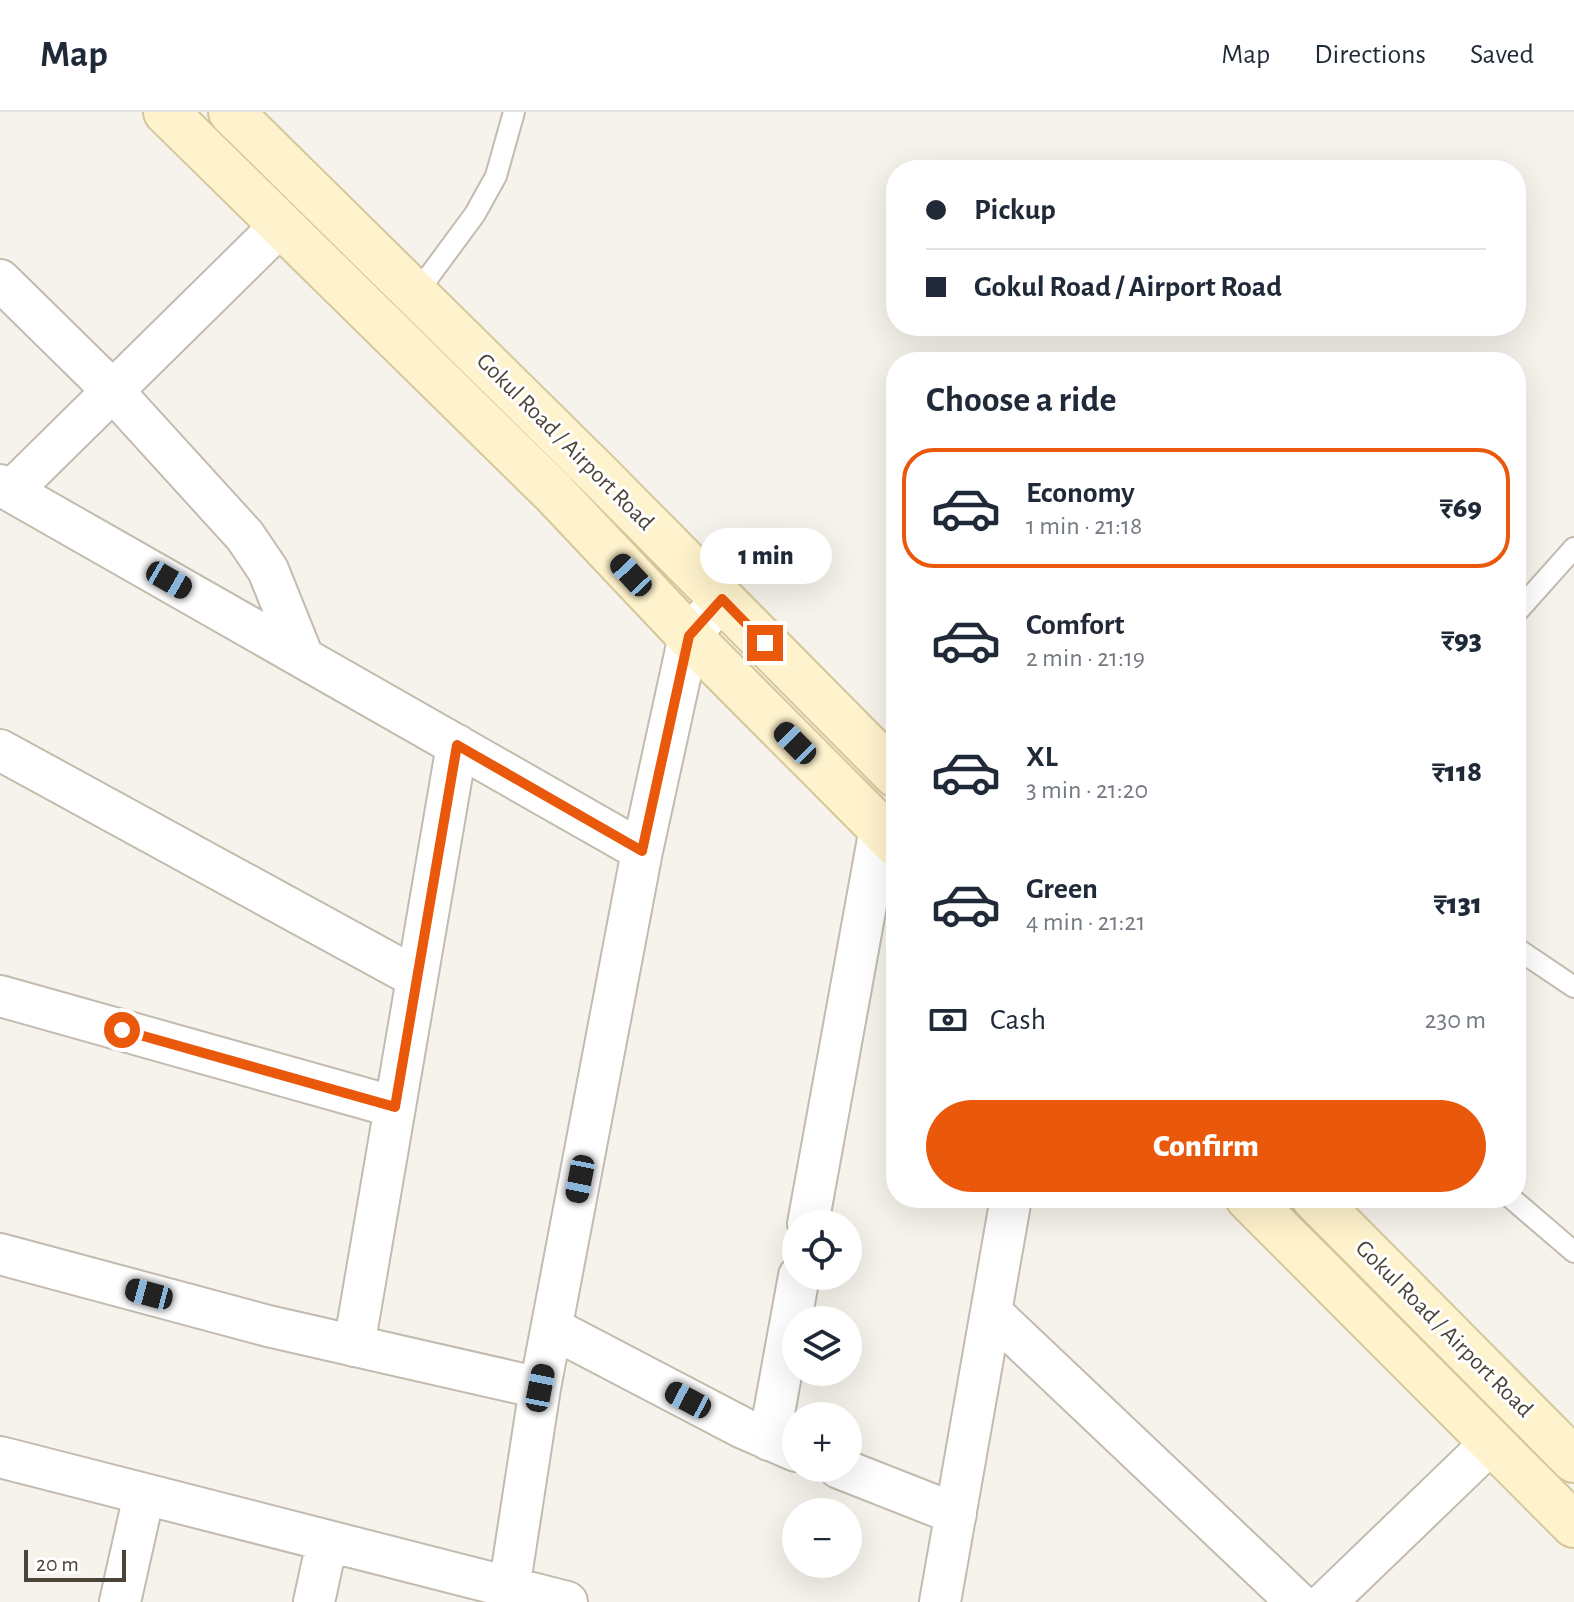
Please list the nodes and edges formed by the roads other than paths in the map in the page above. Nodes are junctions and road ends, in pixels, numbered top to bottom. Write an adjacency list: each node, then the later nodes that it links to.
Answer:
1 (166, 112): 4 (main road)
2 (231, 112): 6 (main road, Gokul Road / Airport Road)
3 (514, 112): 6 (lane)
4 (281, 225): 7 (street); 12 (main road)
5 (0, 280): 7 (street)
6 (416, 294): 10 (main road, Gokul Road / Airport Road)
7 (113, 391): 8 (street); 13 (street)
8 (6, 488): 13 (street)
9 (1574, 548): 11 (lane)
10 (722, 599): 12 (street); 16 (main road, Gokul Road / Airport Road)
11 (1526, 602)
12 (689, 636): 17 (main road); 19 (street)
13 (303, 657): 14 (street)
14 (457, 745): 19 (street); 21 (street)
15 (0, 750): 21 (street)
16 (886, 765)
17 (886, 834)
18 (886, 846): 29 (street)
19 (642, 851): 34 (street)
20 (1526, 955): 22 (lane)
21 (417, 978): 24 (street)
22 (1574, 987)
23 (0, 996): 24 (street)
24 (395, 1107): 35 (street)
25 (1009, 1208): 33 (street)
26 (1258, 1208): 38 (main road)
27 (1324, 1208): 41 (main road, Gokul Road / Airport Road)
28 (1523, 1208): 30 (lane)
29 (811, 1210)
30 (1574, 1252)
31 (0, 1254): 35 (street)
32 (798, 1290): 37 (street)
33 (991, 1312): 44 (street); 52 (street)
34 (552, 1328): 36 (street); 39 (street)
35 (354, 1346): 36 (street)
36 (540, 1388): 47 (street)
37 (786, 1402)
38 (1492, 1442): 45 (main road); 53 (street)
39 (782, 1445)
40 (0, 1457): 43 (street)
41 (1574, 1460)
42 (862, 1477): 44 (street)
43 (144, 1495): 46 (street); 48 (street)
44 (956, 1514): 51 (street)
45 (1574, 1525)
46 (327, 1542): 47 (street); 49 (street)
47 (508, 1595): 50 (street)
48 (120, 1602)
49 (314, 1602)
50 (567, 1602)
51 (940, 1602)
52 (1297, 1602)
53 (1326, 1602)

